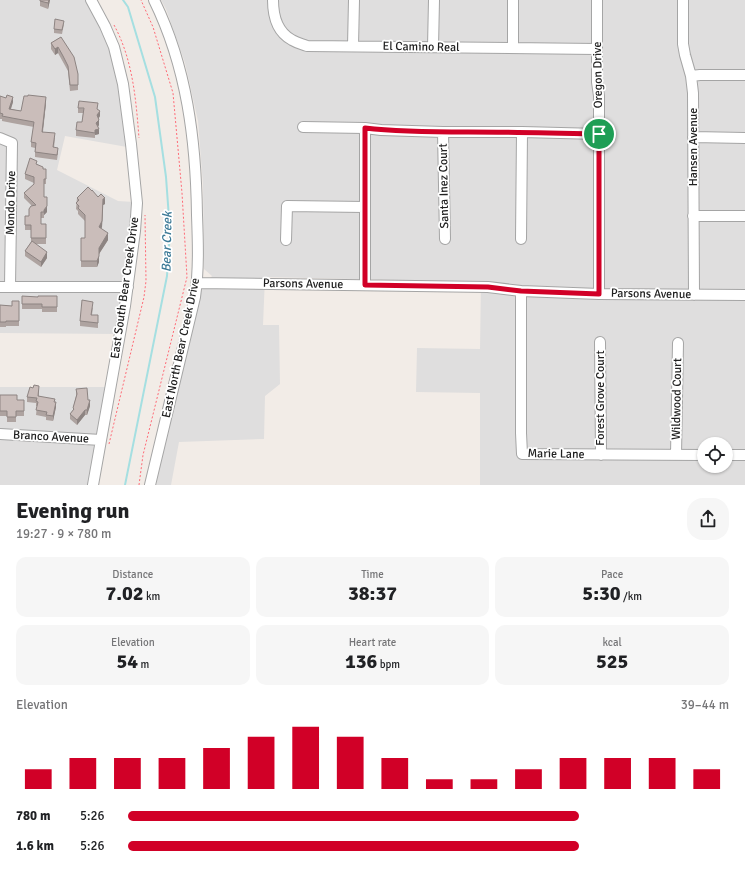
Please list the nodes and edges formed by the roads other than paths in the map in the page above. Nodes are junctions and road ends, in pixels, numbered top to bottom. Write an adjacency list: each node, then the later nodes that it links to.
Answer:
1 (91, 0): 32 (street, East South Bear Creek Drive)
2 (154, 0): 29 (street, East North Bear Creek Drive)
3 (273, 0): 9 (street, El Camino Real)
4 (354, 0): 9 (street)
5 (434, 0): 10 (street)
6 (513, 0): 11 (street)
7 (597, 0): 12 (street, Oregon Drive)
8 (683, 0): 14 (street, Hansen Avenue)
9 (354, 46): 10 (street, El Camino Real)
10 (433, 47): 11 (street, El Camino Real)
11 (513, 48): 12 (street, El Camino Real)
12 (597, 49): 19 (street, Oregon Drive)
13 (745, 75): 14 (street)
14 (691, 76): 20 (street, Hansen Avenue)
15 (303, 127): 16 (street)
16 (365, 128): 17 (street); 23 (street)
17 (443, 132): 18 (street); 27 (street, Santa Inez Court)
18 (522, 132): 19 (street); 26 (street)
19 (599, 134): 34 (street, Oregon Drive)
20 (693, 137): 22 (street); 24 (street, Hansen Avenue)
21 (0, 138): 31 (street, Mondo Drive)
22 (745, 138)
23 (365, 207): 28 (street); 30 (street)
24 (693, 216): 25 (street); 35 (street, Hansen Avenue)
25 (745, 216)
26 (521, 238)
27 (445, 239)
28 (286, 240)
29 (197, 283): 30 (street, Parsons Avenue); 47 (street, East North Bear Creek Drive)
30 (365, 285): 33 (street, Parsons Avenue)
31 (5, 287): 32 (street)
32 (128, 287): 40 (street, East South Bear Creek Drive)
33 (521, 291): 34 (street, Parsons Avenue); 41 (street, Marie Lane)
34 (599, 294): 35 (street, Parsons Avenue)
35 (694, 295): 36 (street, Parsons Avenue)
36 (745, 295)
37 (600, 342): 41 (street, Forest Grove Court)
38 (678, 343): 42 (street, Wildwood Court)
39 (0, 434): 40 (street, Branco Avenue)
40 (101, 440): 46 (street, East South Bear Creek Drive)
41 (601, 455): 42 (street, Marie Lane)
42 (676, 455): 43 (street, Marie Lane)
43 (697, 455)
44 (733, 455): 45 (street)
45 (745, 455)
46 (93, 485)
47 (150, 485)

